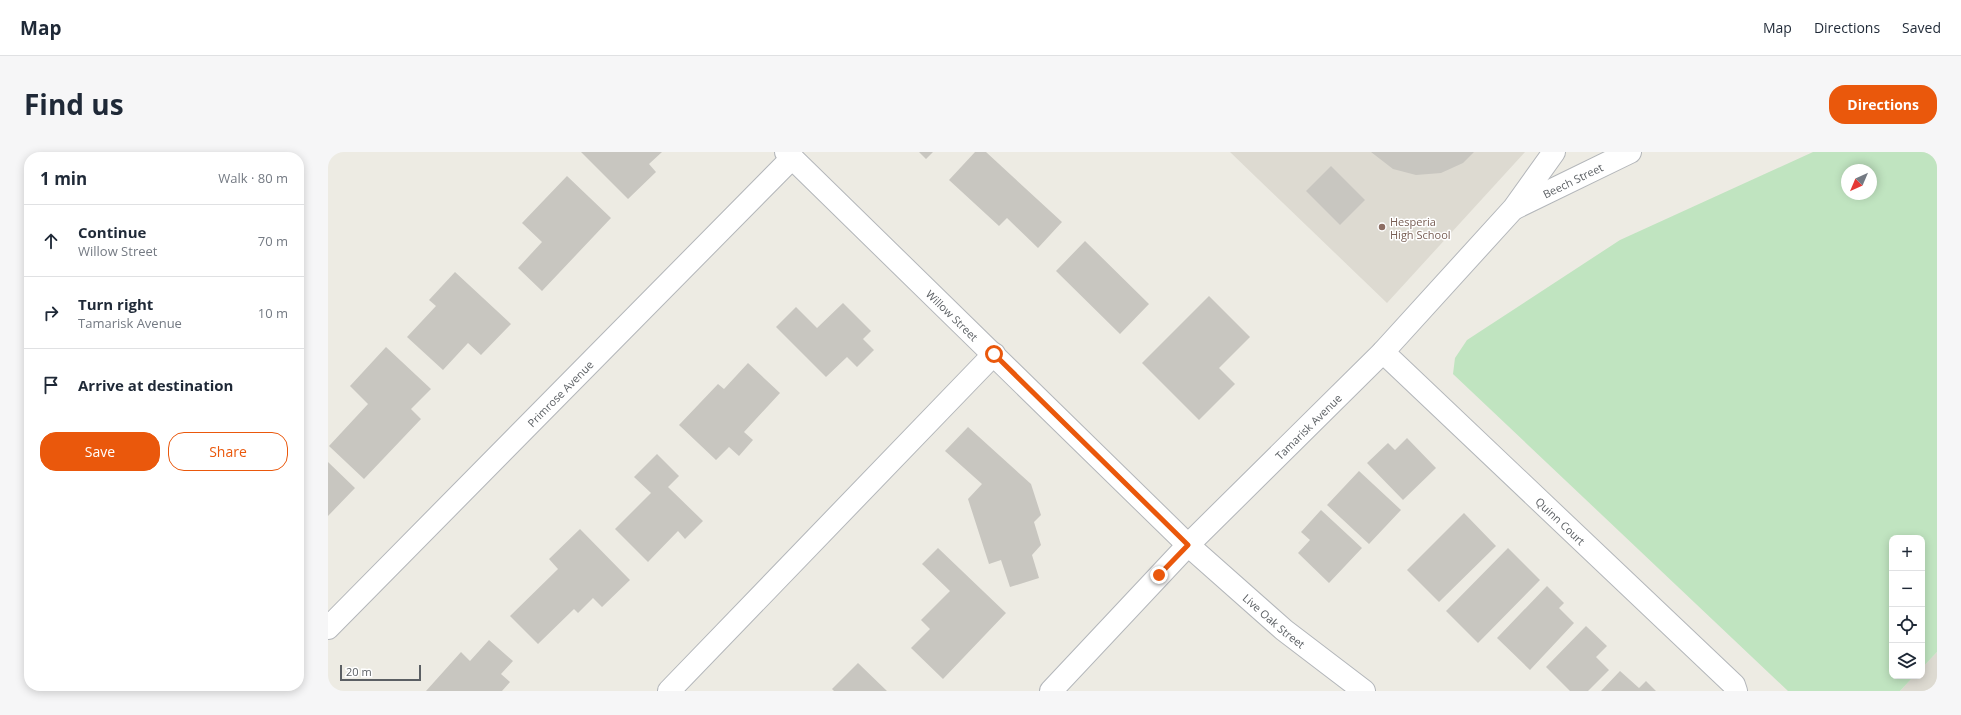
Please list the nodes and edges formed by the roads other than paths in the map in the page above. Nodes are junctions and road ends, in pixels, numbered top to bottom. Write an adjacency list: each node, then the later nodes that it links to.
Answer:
1 (1554, 152): 4 (street, Tamarisk Avenue)
2 (1630, 152): 4 (street, Beech Street)
3 (789, 155): 6 (street, Willow Street); 8 (street, Primrose Avenue)
4 (1514, 208): 5 (street, Tamarisk Avenue)
5 (1383, 352): 7 (street, Tamarisk Avenue); 12 (street, Quinn Court)
6 (994, 354): 7 (street, Willow Street); 9 (street)
7 (1188, 545): 10 (street, Tamarisk Avenue); 11 (street, Live Oak Street)
8 (328, 628)
9 (669, 691)
10 (1051, 691)
11 (1364, 691)
12 (1736, 691)

